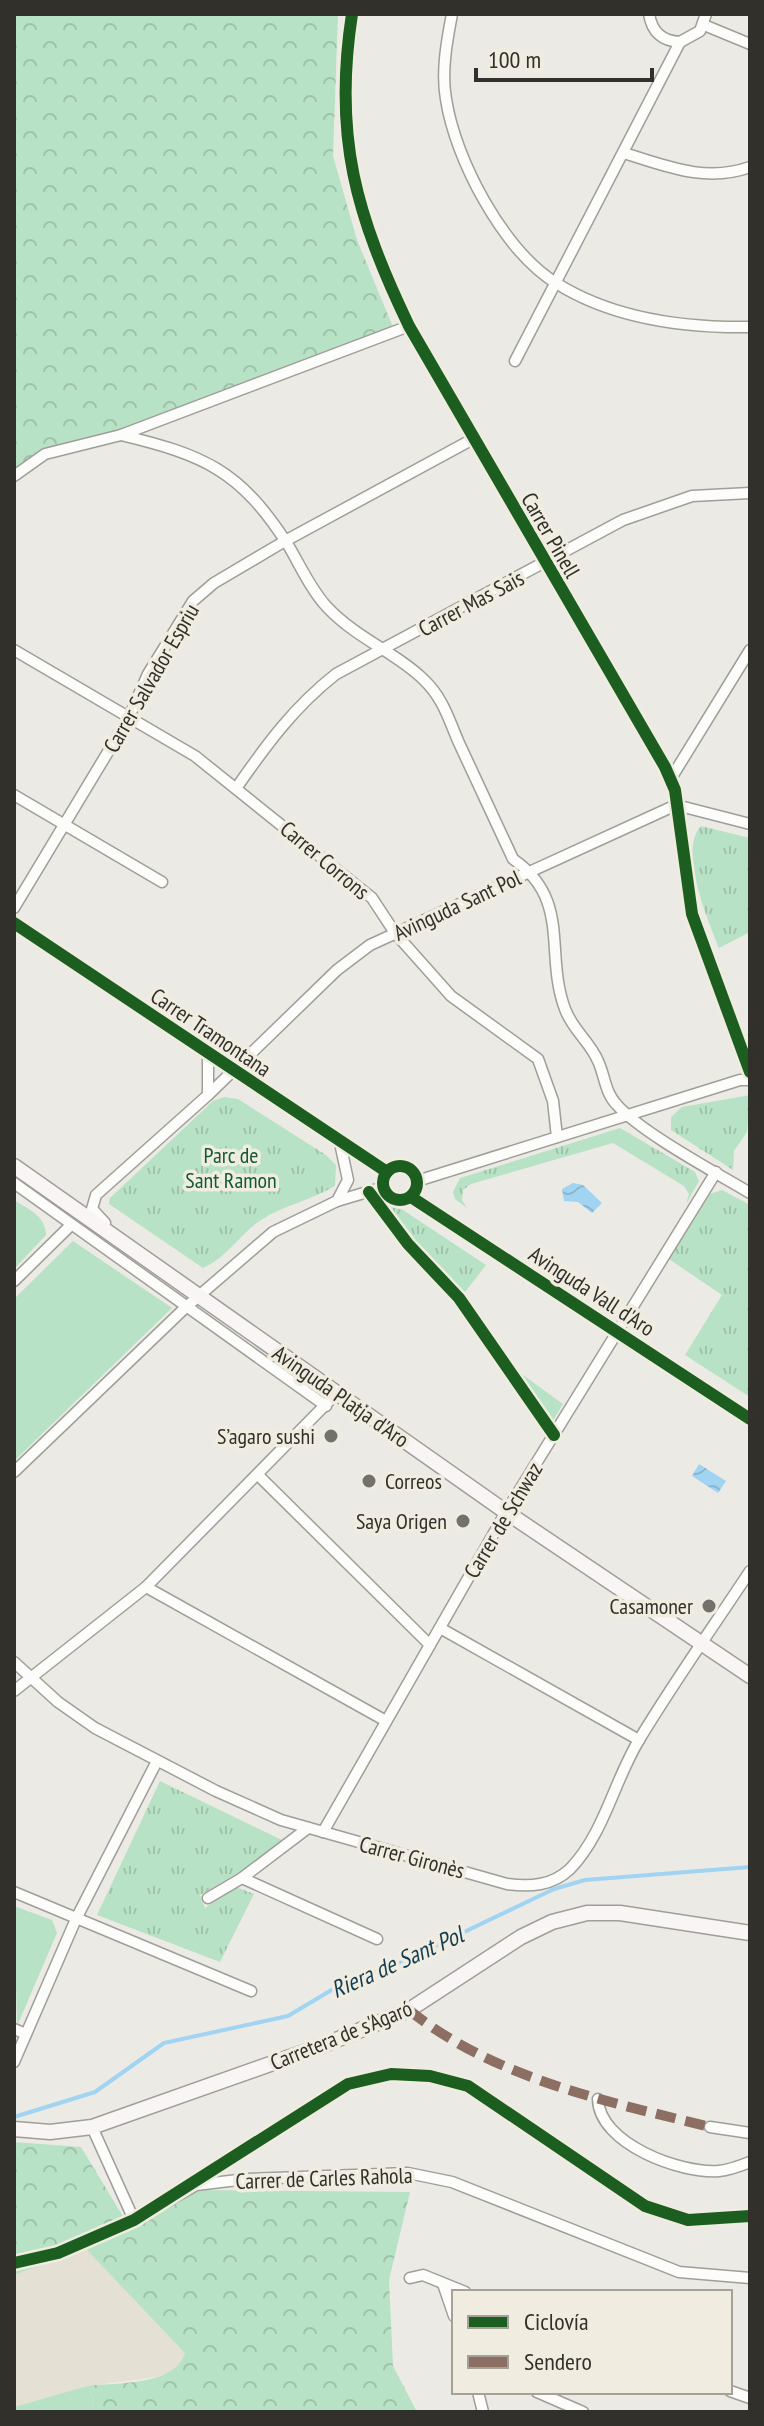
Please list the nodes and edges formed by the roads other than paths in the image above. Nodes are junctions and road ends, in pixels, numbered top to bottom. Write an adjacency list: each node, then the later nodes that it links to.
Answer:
1 (352, 14): 10 (street, Carrer Pinell)
2 (452, 14): 9 (street)
3 (649, 14): 5 (street)
4 (705, 19): 5 (street); 6 (street)
5 (680, 42): 7 (street)
6 (750, 44)
7 (624, 153): 8 (street); 9 (street)
8 (750, 167)
9 (555, 283): 11 (street); 12 (street)
10 (409, 326): 13 (street); 14 (street, Carrer Pinell)
11 (750, 327)
12 (515, 361)
13 (121, 435): 15 (street); 17 (street)
14 (473, 439): 17 (street, Carrer Salvador Espriu); 18 (street, Carrer Pinell)
15 (14, 476)
16 (750, 493): 18 (street, Carrer Mas Sais)
17 (285, 541): 21 (street); 22 (street, Carrer Salvador Espriu)
18 (545, 564): 21 (street, Carrer Mas Sais); 23 (street, Carrer Pinell)
19 (14, 650): 22 (street, Carrer Corrons)
20 (750, 650): 23 (street)
21 (381, 651): 24 (street, Carrer Mas Sais); 29 (street)
22 (129, 717): 24 (street, Carrer Corrons); 27 (street, Carrer Salvador Espriu)
23 (670, 780): 26 (street, Carrer Pinell)
24 (237, 787): 33 (street, Carrer Corrons)
25 (14, 795): 27 (street)
26 (676, 805): 28 (street); 29 (street, Avinguda Sant Pol); 36 (street, Carrer Pinell)
27 (65, 823): 30 (street); 31 (street, Carrer Salvador Espriu)
28 (750, 824)
29 (530, 871): 33 (street, Avinguda Sant Pol); 39 (street)
30 (162, 882)
31 (14, 908)
32 (14, 923): 34 (street, Carrer Tramontana)
33 (395, 933): 35 (street, Avinguda Sant Pol); 40 (street, Carrer Corrons)
34 (208, 1054): 35 (street, Carrer Tramontana); 38 (street)
35 (232, 1070): 38 (street, Avinguda Sant Pol); 41 (street, Carrer Tramontana)
36 (750, 1072)
37 (750, 1080): 39 (street)
38 (208, 1095): 52 (street, Avinguda Sant Pol)
39 (628, 1116): 40 (street); 44 (street)
40 (557, 1137): 45 (street)
41 (340, 1143): 43 (street, Carrer Tramontana); 50 (street)
42 (14, 1166): 52 (main road, Avinguda Platja d'Aro)
43 (387, 1172): 45 (street); 47 (street)
44 (716, 1172): 48 (street); 55 (street, Carrer de Schwaz)
45 (417, 1181): 49 (street)
46 (14, 1183): 51 (street)
47 (384, 1187): 49 (street); 50 (street)
48 (750, 1193)
49 (411, 1197): 55 (street, Avinguda Vall d'Aro)
50 (337, 1201): 54 (street)
51 (71, 1225): 53 (street); 54 (street)
52 (151, 1265): 54 (main road, Avinguda Platja d'Aro)
53 (14, 1281)
54 (192, 1302): 56 (main road, Avinguda Platja d'Aro); 57 (street); 59 (street)
55 (618, 1331): 58 (street, Avinguda Vall d'Aro); 61 (street, Carrer de Schwaz)
56 (337, 1393): 57 (street); 61 (main road, Avinguda Platja d'Aro)
57 (326, 1406): 60 (street)
58 (750, 1419)
59 (14, 1472)
60 (258, 1475): 63 (street); 65 (street)
61 (506, 1512): 64 (street, Carrer de Schwaz); 66 (main road, Avinguda Platja d'Aro)
62 (750, 1571): 66 (street, Carrer Gironès)
63 (146, 1587): 68 (street); 71 (street)
64 (440, 1628): 65 (street, Carrer de Schwaz); 72 (street)
65 (430, 1645): 71 (street, Carrer de Schwaz)
66 (702, 1645): 69 (main road, Avinguda Platja d'Aro); 72 (street, Carrer Gironès)
67 (14, 1662): 68 (street, Carrer Gironès)
68 (30, 1676): 70 (street); 73 (street, Carrer Gironès)
69 (750, 1676)
70 (14, 1691)
71 (386, 1721): 75 (street, Carrer de Schwaz)
72 (639, 1740): 75 (street, Carrer Gironès)
73 (157, 1761): 74 (street, Carrer Gironès); 79 (street)
74 (308, 1828): 75 (street, Carrer Gironès); 76 (street)
75 (323, 1832)
76 (242, 1878): 78 (street); 81 (street)
77 (14, 1892): 79 (street)
78 (208, 1898)
79 (76, 1919): 82 (street); 84 (street)
80 (750, 1933): 87 (main road, Carretera de s'Agaró)
81 (377, 1939)
82 (251, 1991)
83 (14, 2029): 84 (street)
84 (26, 2034): 85 (street)
85 (14, 2062)
86 (598, 2099): 91 (street)
87 (92, 2127): 89 (main road, Carretera de s'Agaró); 93 (street, Carrer de Carles Rahola)
88 (710, 2127): 90 (street)
89 (14, 2129)
90 (750, 2133)
91 (750, 2162)
92 (410, 2278): 94 (street)
93 (750, 2278)
94 (443, 2284): 95 (street); 96 (street)
95 (460, 2290)
96 (452, 2310)
97 (542, 2394): 98 (street)
98 (583, 2412)

